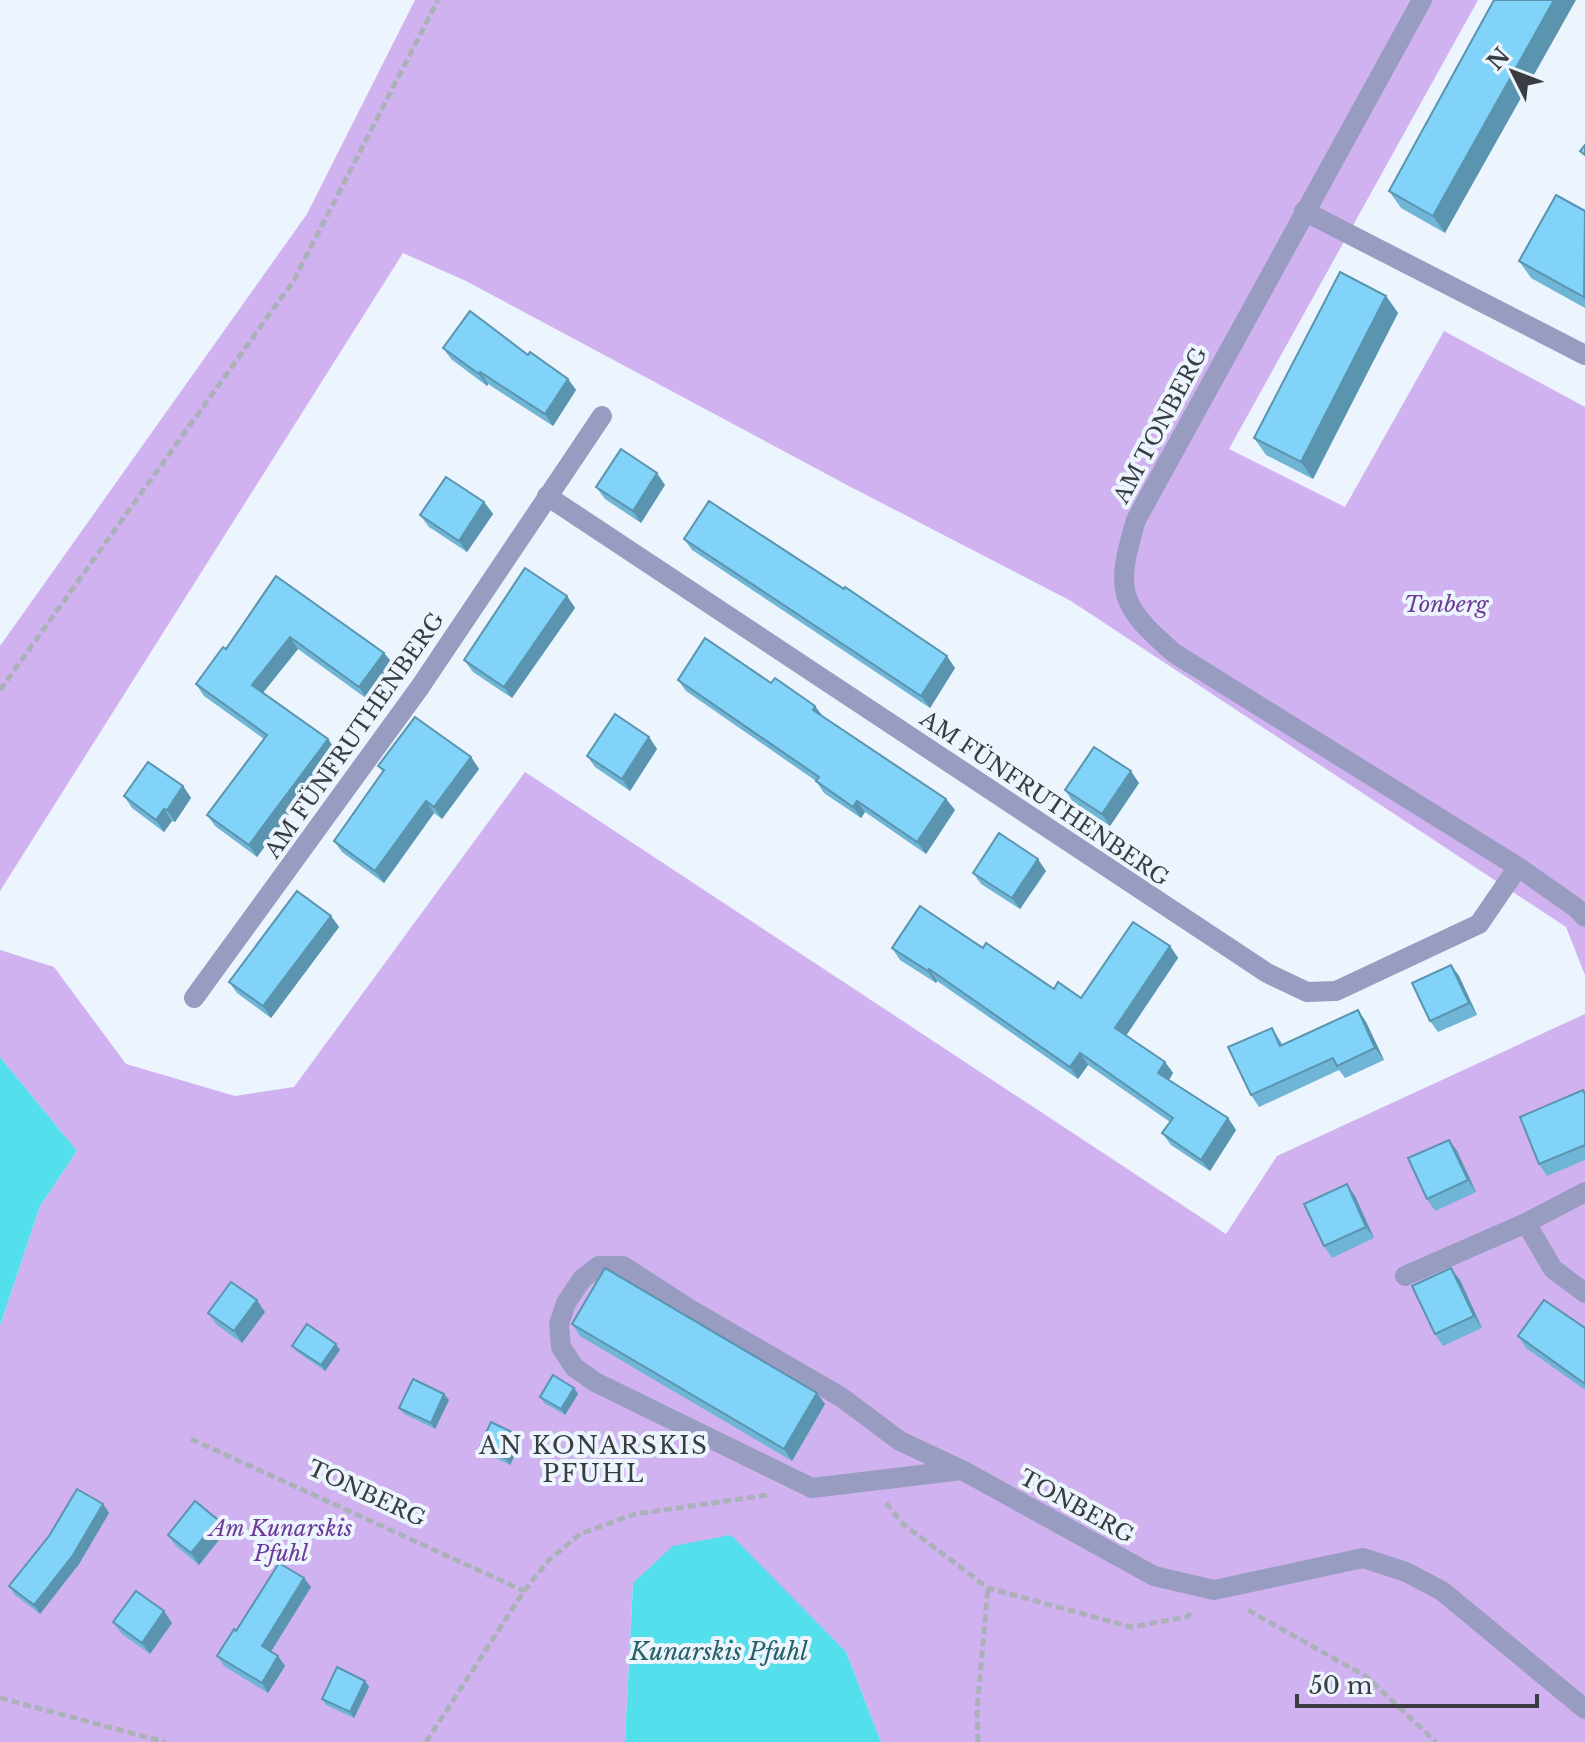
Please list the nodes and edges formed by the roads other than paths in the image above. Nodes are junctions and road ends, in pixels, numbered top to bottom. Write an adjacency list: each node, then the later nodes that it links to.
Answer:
1 (1422, 0): 2 (street, AM TONBERG)
2 (1304, 211): 3 (street); 6 (street, AM TONBERG)
3 (1585, 355)
4 (602, 416): 5 (street, AM FÜNFRUTHENBERG)
5 (547, 496): 6 (street, AM FÜNFRUTHENBERG); 8 (street, AM FÜNFRUTHENBERG)
6 (1518, 867): 7 (street, AM TONBERG)
7 (1585, 917)
8 (194, 998)
9 (1585, 1192): 10 (street)
10 (1526, 1223): 11 (street); 12 (street)
11 (1405, 1276)
12 (1585, 1293)
13 (962, 1470): 13 (street, TONBERG); 14 (street, TONBERG)
14 (1585, 1709)

